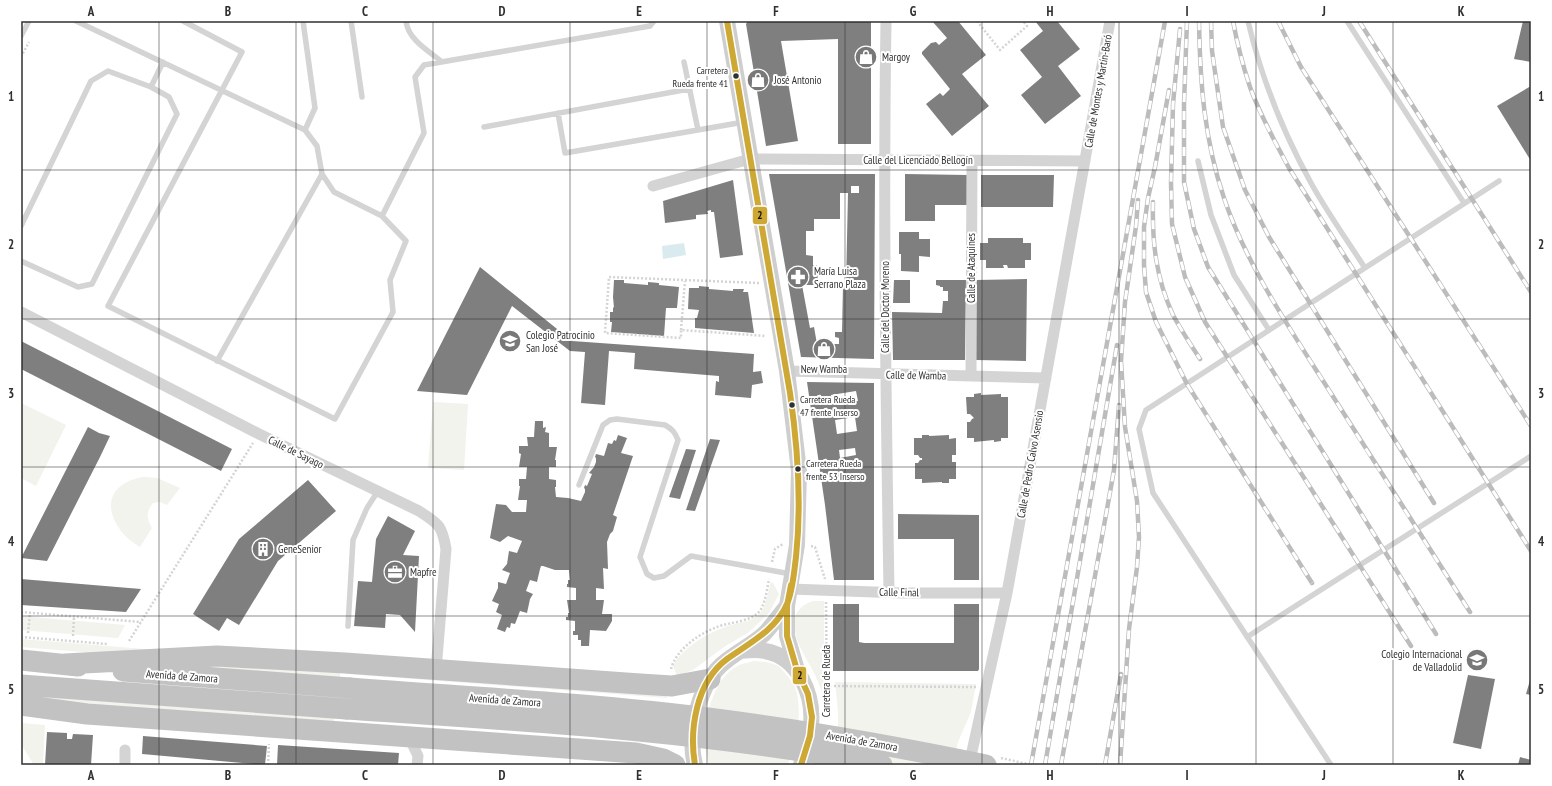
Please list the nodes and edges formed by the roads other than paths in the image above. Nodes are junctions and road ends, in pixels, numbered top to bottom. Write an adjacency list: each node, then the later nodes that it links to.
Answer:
1 (29, 21): 13 (lane)
2 (76, 21): 14 (lane)
3 (183, 21): 19 (lane)
4 (303, 21): 24 (lane)
5 (351, 21): 20 (lane)
6 (406, 21): 15 (lane)
7 (654, 21): 15 (lane)
8 (727, 21): 22 (street)
9 (886, 21): 27 (street, Calle del Doctor Moreno)
10 (1110, 21): 29 (street, Calle de Montes y Martín-Baró)
11 (1248, 21): 38 (lane)
12 (1347, 21): 34 (lane)
13 (21, 36)
14 (163, 62): 17 (lane); 19 (lane)
15 (442, 62): 35 (lane)
16 (684, 62): 18 (lane)
17 (151, 87): 36 (lane); 37 (lane)
18 (690, 89): 21 (lane); 25 (lane)
19 (222, 90): 24 (lane); 41 (lane)
20 (362, 97)
21 (558, 114): 23 (lane); 25 (lane)
22 (744, 122): 25 (lane); 26 (street)
23 (484, 127)
24 (305, 130): 31 (lane)
25 (698, 130)
26 (750, 159): 27 (street, Calle del Licenciado Bellogín); 33 (street, Calle del Licenciado Bellogín); 42 (street)
27 (884, 160): 28 (street, Calle del Licenciado Bellogín); 43 (street, Calle del Doctor Moreno)
28 (972, 160): 29 (street, Calle del Licenciado Bellogín); 44 (street, Calle de Ataquines)
29 (1085, 161): 45 (street, Calle de Pedro Calvo Asensio)
30 (1198, 161): 40 (lane)
31 (322, 174): 35 (lane); 41 (lane)
32 (1499, 181): 34 (lane)
33 (653, 186)
34 (1464, 203): 38 (lane)
35 (382, 216): 41 (lane)
36 (21, 226)
37 (21, 261)
38 (1365, 268): 40 (lane)
39 (21, 312): 48 (street, Calle de Sayago)
40 (1270, 330): 54 (lane)
41 (217, 361)
42 (787, 371): 43 (street, Calle de Wamba); 49 (street)
43 (885, 374): 44 (street, Calle de Wamba); 50 (street, Calle del Doctor Moreno)
44 (971, 376): 45 (street, Calle de Wamba)
45 (1046, 378): 51 (street, Calle de Pedro Calvo Asensio)
46 (1531, 456): 54 (lane)
47 (579, 485): 49 (lane)
48 (378, 491): 53 (lane); 58 (street, Calle de Sayago)
49 (792, 582): 50 (street, Calle Final); 52 (street)
50 (889, 592): 51 (street, Calle Final)
51 (1007, 593): 71 (street, Calle de Pedro Calvo Asensio)
52 (787, 606): 55 (street); 59 (street)
53 (348, 626)
54 (1247, 637): 73 (lane)
55 (740, 651): 59 (street); 60 (street)
56 (21, 660): 57 (highway, Avenida de Zamora)
57 (65, 664): 58 (highway); 72 (highway, Avenida de Zamora, bridge)
58 (436, 670): 60 (highway)
59 (797, 670): 69 (street)
60 (710, 679): 68 (street)
61 (21, 685): 70 (highway, Avenida de Zamora, bridge)
62 (21, 705): 63 (highway)
63 (410, 737): 66 (street); 67 (highway)
64 (125, 750): 65 (street)
65 (125, 765)
66 (418, 765)
67 (675, 765)
68 (695, 765)
69 (801, 765)
70 (882, 765)
71 (969, 765)
72 (986, 765)
73 (1331, 765)

